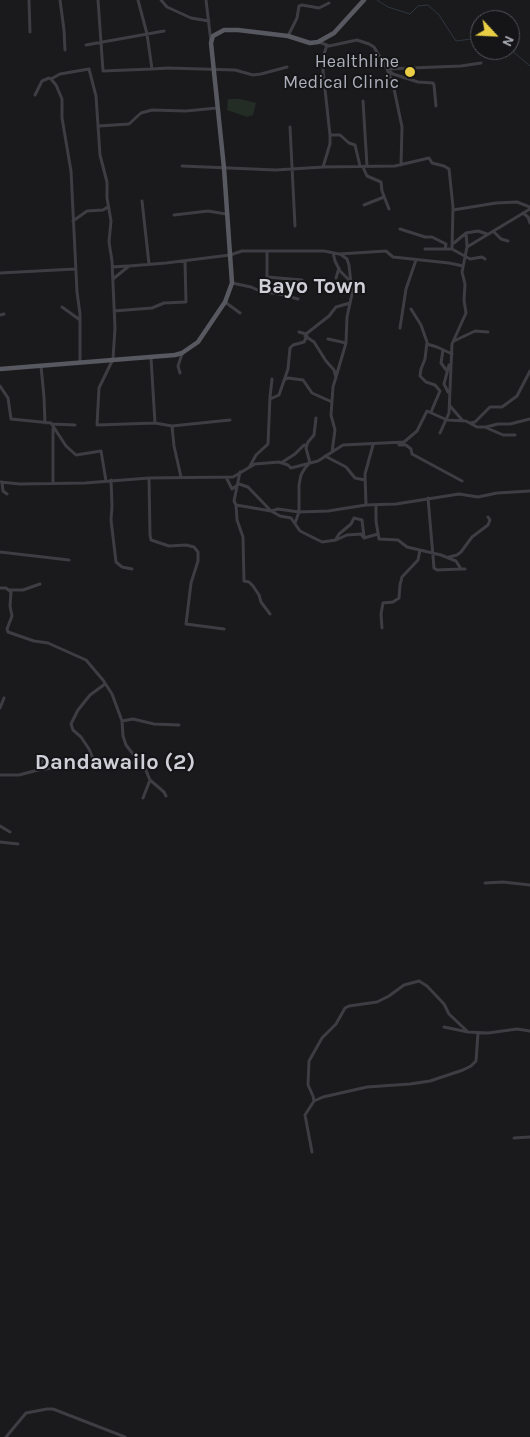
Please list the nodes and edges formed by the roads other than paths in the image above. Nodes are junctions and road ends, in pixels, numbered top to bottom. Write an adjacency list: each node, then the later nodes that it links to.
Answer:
1 (29, 0): 11 (street)
2 (60, 0): 19 (street)
3 (98, 0): 15 (street)
4 (138, 0): 12 (street)
5 (161, 0): 9 (street)
6 (206, 0): 9 (street)
7 (364, 0): 14 (main road)
8 (329, 2): 13 (street)
9 (209, 21): 16 (street)
10 (164, 31): 12 (street)
11 (30, 32)
12 (147, 34): 15 (street); 22 (street)
13 (288, 36): 14 (main road); 16 (main road)
14 (318, 42): 18 (street)
15 (101, 43): 17 (street); 22 (street)
16 (211, 43): 23 (main road)
17 (86, 45)
18 (327, 45): 24 (street); 32 (street)
19 (65, 50)
20 (481, 63): 24 (street)
21 (287, 67): 23 (street)
22 (152, 69): 23 (street)
23 (213, 69): 29 (main road)
24 (387, 69): 28 (street); 33 (street)
25 (51, 79): 26 (street); 30 (street); 49 (street)
26 (35, 95)
27 (363, 101): 35 (street)
28 (436, 106)
29 (217, 108): 30 (street); 37 (main road)
30 (99, 126): 42 (street)
31 (290, 127): 38 (street)
32 (330, 135): 35 (street); 36 (street)
33 (401, 165): 35 (street); 45 (street)
34 (182, 166): 37 (street)
35 (363, 166): 36 (street); 39 (street)
36 (323, 167): 38 (street)
37 (224, 168): 38 (street); 47 (main road)
38 (292, 169): 51 (street)
39 (384, 197): 41 (street); 44 (street)
40 (142, 201): 70 (street)
41 (364, 205)
42 (108, 207): 49 (street); 73 (street)
43 (530, 208): 45 (street); 46 (street)
44 (389, 209)
45 (453, 210): 57 (street)
46 (522, 213): 50 (street); 53 (street)
47 (226, 214): 48 (street); 65 (main road)
48 (174, 215)
49 (73, 221): 75 (street)
50 (530, 223)
51 (295, 226)
52 (400, 229): 60 (street)
53 (493, 232): 55 (street); 56 (street)
54 (466, 233): 55 (street); 57 (street); 58 (street)
55 (487, 234): 58 (street)
56 (508, 241)
57 (453, 243): 61 (street)
58 (467, 247): 66 (street)
59 (425, 249): 60 (street)
60 (445, 249): 61 (street)
61 (452, 250): 66 (street)
62 (267, 251): 63 (street); 65 (street); 79 (street)
63 (332, 253): 64 (street); 74 (street)
64 (339, 254): 68 (street); 80 (street)
65 (230, 255): 69 (street); 81 (main road)
66 (466, 256): 67 (street); 72 (street)
67 (486, 259)
68 (416, 260): 72 (street); 92 (street)
69 (185, 261): 70 (street); 88 (street)
70 (149, 264): 71 (street)
71 (129, 266): 73 (street); 78 (street)
72 (462, 266): 97 (street)
73 (112, 267): 78 (street)
74 (339, 267): 77 (street); 80 (street)
75 (76, 270): 76 (street); 91 (street)
76 (0, 273)
77 (336, 278)
78 (112, 280): 88 (street)
79 (302, 280)
80 (350, 282): 84 (street)
81 (232, 283): 82 (street); 83 (main road)
82 (298, 299)
83 (225, 302): 90 (street); 103 (main road)
84 (350, 304): 85 (street); 89 (street)
85 (342, 305): 89 (street); 95 (street)
86 (62, 307): 91 (street)
87 (410, 309): 101 (street)
88 (114, 312): 106 (street)
89 (348, 312): 100 (street)
90 (240, 313)
91 (80, 321): 108 (street)
92 (400, 328)
93 (299, 332): 95 (street)
94 (488, 332): 97 (street)
95 (305, 335): 98 (street); 99 (street)
96 (328, 339): 100 (street)
97 (453, 341): 104 (street)
98 (314, 342): 99 (street); 114 (street)
99 (302, 343): 116 (street)
100 (346, 343): 114 (street)
101 (427, 344): 102 (street); 122 (street)
102 (443, 350): 104 (street); 111 (street)
103 (182, 354): 105 (main road); 113 (street)
104 (452, 354): 107 (street)
105 (151, 358): 106 (main road); 129 (street)
106 (113, 359): 108 (main road); 129 (street)
107 (451, 360): 111 (street); 118 (street)
108 (80, 363): 109 (main road)
109 (41, 366): 110 (main road); 128 (street)
110 (0, 369)
111 (447, 371): 118 (street)
112 (530, 371): 130 (street)
113 (180, 373)
114 (337, 378): 120 (street)
115 (272, 379): 119 (street)
116 (284, 380): 119 (street); 120 (street)
117 (0, 386): 128 (street)
118 (448, 393): 121 (street)
119 (270, 399): 144 (street)
120 (332, 402): 140 (street)
121 (449, 405): 125 (street); 127 (street)
122 (431, 412): 125 (street); 137 (street)
123 (316, 418): 138 (street)
124 (230, 420): 133 (street)
125 (447, 420): 127 (street); 135 (street)
126 (530, 420): 134 (street)
127 (463, 421): 130 (street)
128 (44, 423): 132 (street)
129 (156, 423): 133 (street)
130 (469, 423): 134 (street)
131 (75, 425): 132 (street)
132 (52, 426): 151 (street); 154 (street)
133 (172, 426): 146 (street)
134 (486, 428): 136 (street)
135 (440, 433)
136 (515, 435)
137 (393, 444): 139 (street); 153 (street)
138 (307, 445): 142 (street); 143 (street)
139 (373, 445): 140 (street); 150 (street)
140 (332, 452): 141 (street)
141 (324, 456): 143 (street); 150 (street)
142 (281, 463): 143 (street); 144 (street)
143 (310, 463): 163 (street)
144 (250, 466): 145 (street)
145 (241, 472): 147 (street); 155 (street)
146 (181, 477): 147 (street); 148 (street)
147 (226, 477): 155 (street)
148 (149, 478): 149 (street); 180 (street)
149 (111, 480): 151 (street); 174 (street)
150 (365, 480): 160 (street)
151 (106, 481): 154 (street)
152 (1, 482): 154 (street); 157 (street)
153 (462, 482)
154 (53, 483)
155 (239, 484): 159 (street); 162 (street)
156 (530, 491): 158 (street)
157 (7, 494)
158 (428, 498): 161 (street); 171 (street)
159 (236, 505): 162 (street); 178 (street)
160 (366, 505): 161 (street); 163 (street)
161 (376, 505): 166 (street)
162 (271, 511): 163 (street); 165 (street)
163 (300, 512): 165 (street)
164 (488, 517): 172 (street)
165 (295, 524): 168 (street)
166 (378, 534): 167 (street); 169 (street)
167 (364, 538): 168 (street); 168 (street)
168 (336, 540)
169 (420, 550): 171 (street); 179 (street)
170 (0, 552): 173 (street)
171 (433, 552): 172 (street); 172 (street)
172 (448, 558)
173 (69, 560)
174 (132, 569)
175 (40, 584): 177 (street)
176 (0, 588): 177 (street)
177 (8, 590): 181 (street)
178 (270, 614)
179 (382, 628)
180 (224, 629)
181 (105, 684): 184 (street); 188 (street)
182 (4, 698): 183 (street)
183 (0, 708)
184 (122, 721): 185 (street); 187 (street)
185 (179, 724)
186 (45, 755): 189 (street)
187 (142, 761): 188 (street); 191 (street)
188 (95, 763): 189 (street)
189 (38, 770): 190 (street)
190 (0, 776)
191 (150, 780): 192 (street); 193 (street)
192 (166, 796)
193 (143, 798)
194 (0, 826): 195 (street)
195 (10, 832)
196 (0, 842): 197 (street)
197 (18, 844)
198 (484, 882): 199 (street)
199 (530, 885)
200 (444, 1026): 202 (street)
201 (530, 1031): 203 (street)
202 (468, 1032): 203 (street); 204 (street)
203 (478, 1033): 204 (street)
204 (314, 1101): 207 (street)
205 (530, 1137): 206 (street)
206 (514, 1138)
207 (312, 1152)
208 (6, 1437): 209 (street)
209 (125, 1437)

